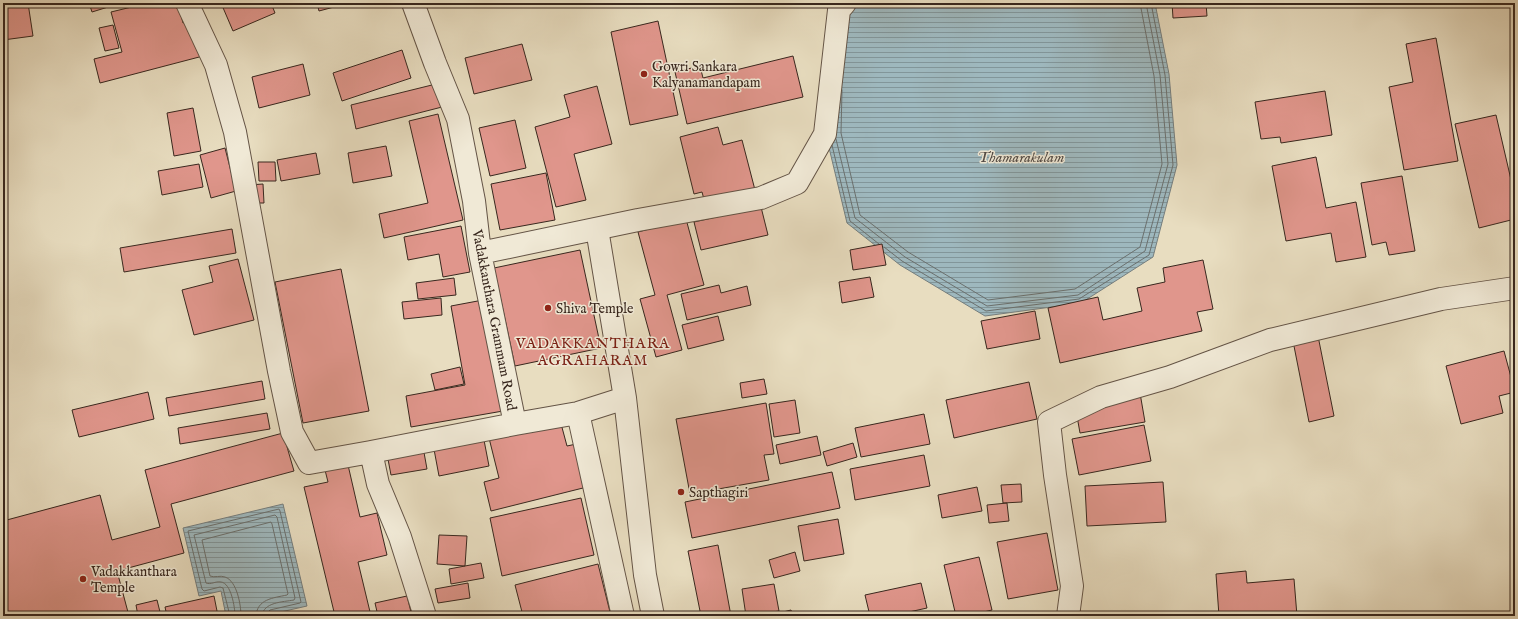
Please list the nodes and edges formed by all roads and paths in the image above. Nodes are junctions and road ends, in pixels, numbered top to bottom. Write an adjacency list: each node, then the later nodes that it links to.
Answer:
1 (187, 3): 10 (street)
2 (413, 3): 5 (street, Vadakkanthara Grammam Road)
3 (845, 3): 4 (street)
4 (597, 229): 5 (street); 7 (street)
5 (480, 252): 9 (street, Vadakkanthara Grammam Road)
6 (1515, 288): 14 (street)
7 (625, 398): 8 (street, Vadakkanthara Grammam Road); 13 (street)
8 (578, 413): 9 (street, Vadakkanthara Grammam Road); 12 (street)
9 (516, 424): 10 (street)
10 (371, 452): 11 (street)
11 (425, 616)
12 (623, 616)
13 (653, 616)
14 (1068, 616)

